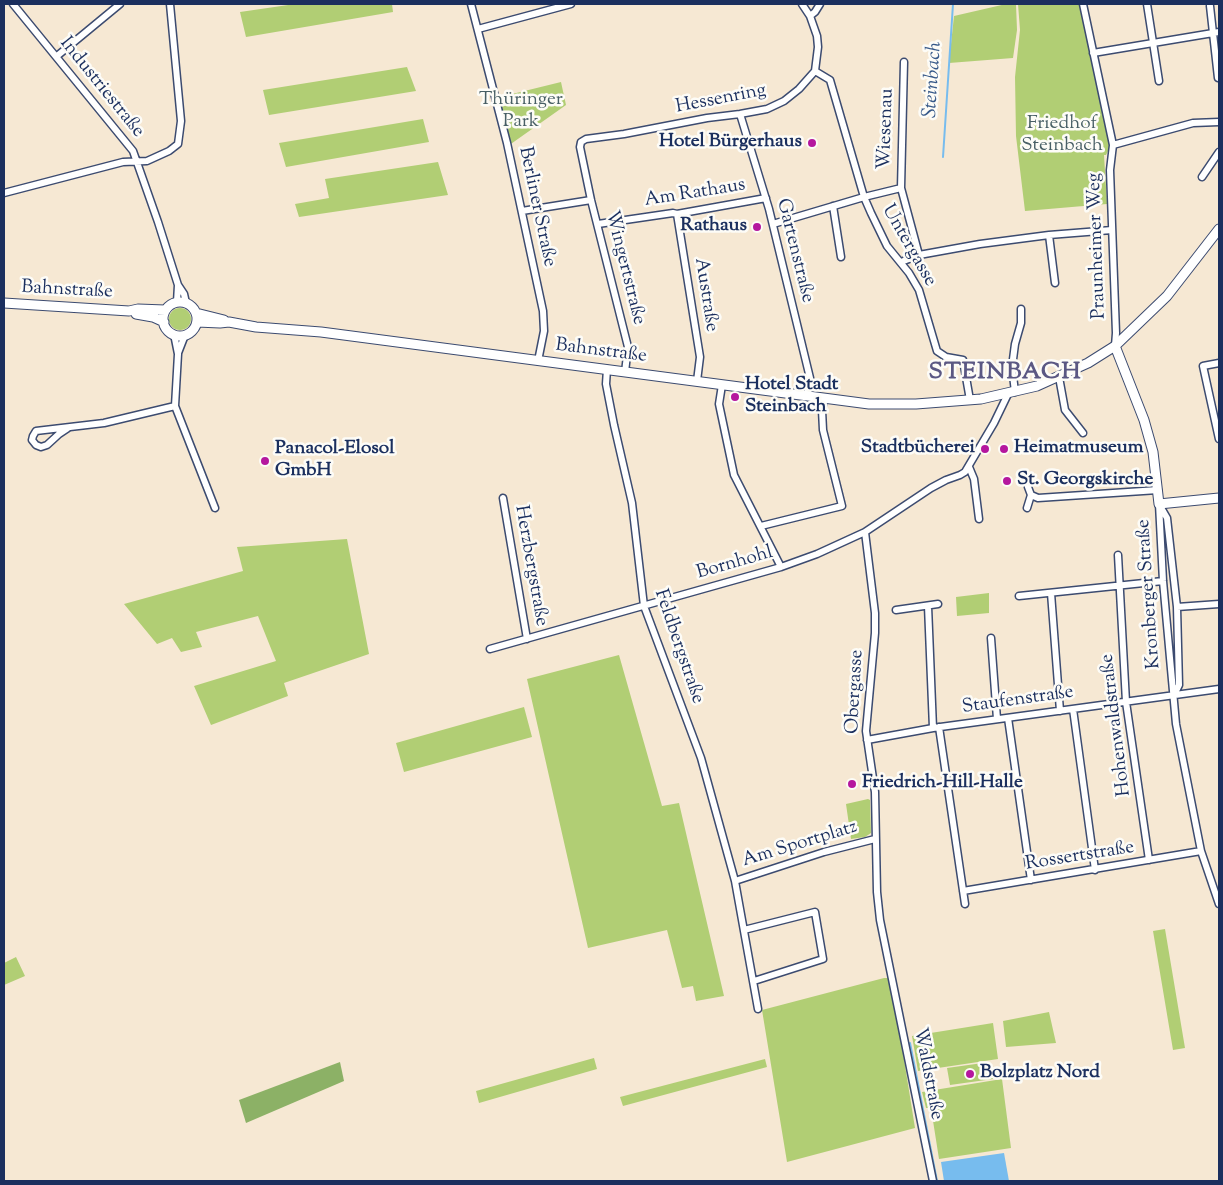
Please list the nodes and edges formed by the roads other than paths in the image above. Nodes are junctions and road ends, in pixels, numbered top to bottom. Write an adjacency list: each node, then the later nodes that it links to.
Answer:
1 (13, 4): 16 (street, Industriestraße)
2 (120, 4): 16 (street)
3 (170, 4): 26 (street)
4 (471, 4): 12 (street, Berliner Straße)
5 (571, 4): 12 (street)
6 (802, 4): 11 (street)
7 (820, 4): 11 (street)
8 (1083, 4): 15 (street, Praunheimer Weg)
9 (1147, 4): 14 (street)
10 (1210, 6): 13 (street)
11 (810, 16): 18 (street)
12 (478, 29): 34 (street, Berliner Straße)
13 (1216, 33): 14 (street); 19 (street)
14 (1154, 43): 15 (street); 20 (street)
15 (1093, 53): 24 (street, Praunheimer Weg)
16 (57, 56): 26 (street, Industriestraße)
17 (904, 62): 28 (street, Wiesenau)
18 (815, 71): 21 (street, Hessenring); 30 (street, Untergasse)
19 (1218, 78)
20 (1159, 81)
21 (740, 114): 23 (street, Hessenring); 31 (street, Gartenstraße)
22 (1219, 122): 24 (street)
23 (581, 142): 32 (street, Wingertstraße)
24 (1113, 145): 39 (street, Praunheimer Weg)
25 (1219, 152): 27 (street)
26 (138, 161): 29 (street); 46 (street, Industriestraße)
27 (1202, 177)
28 (901, 188): 30 (street); 41 (street, Wiesenau)
29 (4, 193)
30 (864, 197): 33 (street); 43 (street, Untergasse)
31 (766, 198): 35 (street, Am Rathaus); 37 (street, Gartenstraße)
32 (591, 200): 34 (street, Wingertstraße); 36 (street, Wingertstraße)
33 (833, 206): 37 (street); 42 (street)
34 (522, 211): 56 (street, Berliner Straße)
35 (677, 214): 36 (street, Am Rathaus); 61 (street, Austraße)
36 (598, 224): 59 (street, Wingertstraße)
37 (773, 224): 64 (street, Gartenstraße)
38 (1219, 229): 54 (main road, Bahnstraße)
39 (1112, 230): 40 (street); 54 (street, Praunheimer Weg)
40 (1049, 236): 41 (street); 44 (street)
41 (919, 254): 43 (street)
42 (841, 256)
43 (901, 262): 66 (street, Untergasse)
44 (1055, 283)
45 (4, 303): 49 (main road, Bahnstraße)
46 (181, 303): 48 (main road); 50 (main road)
47 (1021, 309): 63 (street)
48 (165, 310): 49 (main road, Bahnstraße); 51 (main road)
49 (129, 311): 51 (main road, Bahnstraße)
50 (196, 317): 53 (main road); 56 (main road, Bahnstraße)
51 (164, 322): 52 (main road)
52 (174, 334): 53 (main road); 55 (street)
53 (185, 335): 55 (street)
54 (1115, 346): 60 (main road, Bahnstraße); 73 (main road)
55 (178, 354): 67 (street)
56 (538, 360): 58 (main road, Bahnstraße)
57 (1219, 363): 70 (street)
58 (607, 370): 59 (main road, Bahnstraße); 91 (street, Feldbergstraße)
59 (625, 372): 61 (main road, Bahnstraße)
60 (1059, 377): 63 (main road, Bahnstraße); 69 (street)
61 (697, 381): 62 (main road, Bahnstraße)
62 (722, 385): 64 (main road, Bahnstraße); 81 (street)
63 (1012, 393): 66 (main road, Bahnstraße); 71 (street, Bornhohl)
64 (807, 397): 65 (main road, Bahnstraße)
65 (824, 398): 66 (main road, Bahnstraße); 81 (street)
66 (970, 400)
67 (175, 406): 68 (street); 78 (street)
68 (68, 428): 68 (street)
69 (1083, 434)
70 (1219, 439)
71 (969, 467): 80 (street); 82 (street, Bornhohl)
72 (1028, 487): 74 (street)
73 (1158, 490): 74 (street); 77 (main road)
74 (1031, 495): 79 (street)
75 (503, 498): 96 (street, Herzbergstraße)
76 (1219, 498): 77 (main road)
77 (1159, 504): 85 (street, Kronberger Straße); 93 (street, Kronberger Straße)
78 (215, 508)
79 (1027, 508)
80 (979, 519)
81 (761, 526): 84 (street)
82 (865, 532): 84 (street, Bornhohl); 106 (street, Obergasse)
83 (1118, 555): 86 (street, Hohenwaldstraße)
84 (781, 566): 91 (street, Bornhohl)
85 (1163, 581): 86 (street); 99 (street, Kronberger Straße)
86 (1119, 586): 87 (street); 100 (street, Hohenwaldstraße)
87 (1051, 593): 88 (street); 102 (street)
88 (1019, 596)
89 (938, 604): 92 (street)
90 (1219, 604): 93 (street, Kronberger Straße)
91 (644, 606): 96 (street, Bornhohl); 112 (street, Feldbergstraße)
92 (928, 606): 94 (street); 105 (street)
93 (1177, 607): 99 (street, Kronberger Straße)
94 (896, 610)
95 (991, 638): 104 (street)
96 (527, 639): 97 (street, Bornhohl)
97 (490, 649)
98 (1219, 689): 99 (street)
99 (1173, 696): 100 (street, Staufenstraße); 108 (street, Kronberger Straße)
100 (1126, 702): 101 (street, Staufenstraße); 109 (street, Hohenwaldstraße)
101 (1073, 709): 102 (street, Staufenstraße); 110 (street)
102 (1060, 711): 103 (street, Staufenstraße)
103 (1008, 718): 104 (street, Staufenstraße); 111 (street)
104 (997, 720): 105 (street, Staufenstraße)
105 (936, 728): 106 (street, Staufenstraße); 113 (street)
106 (867, 740): 107 (street, Obergasse)
107 (875, 838): 112 (street, Am Sportplatz); 117 (street, Obergasse)
108 (1202, 851): 109 (street, Rossertstraße); 115 (street, Kronberger Straße)
109 (1149, 860): 110 (street, Rossertstraße)
110 (1095, 870): 111 (street, Rossertstraße)
111 (1031, 880): 113 (street, Rossertstraße)
112 (735, 881): 116 (street, Feldbergstraße)
113 (963, 891): 114 (street)
114 (965, 904)
115 (1219, 904)
116 (744, 930): 118 (street, Feldbergstraße); 118 (street)
117 (892, 972): 120 (street, Waldstraße)
118 (754, 982): 119 (street, Feldbergstraße)
119 (758, 1009)
120 (933, 1181)

